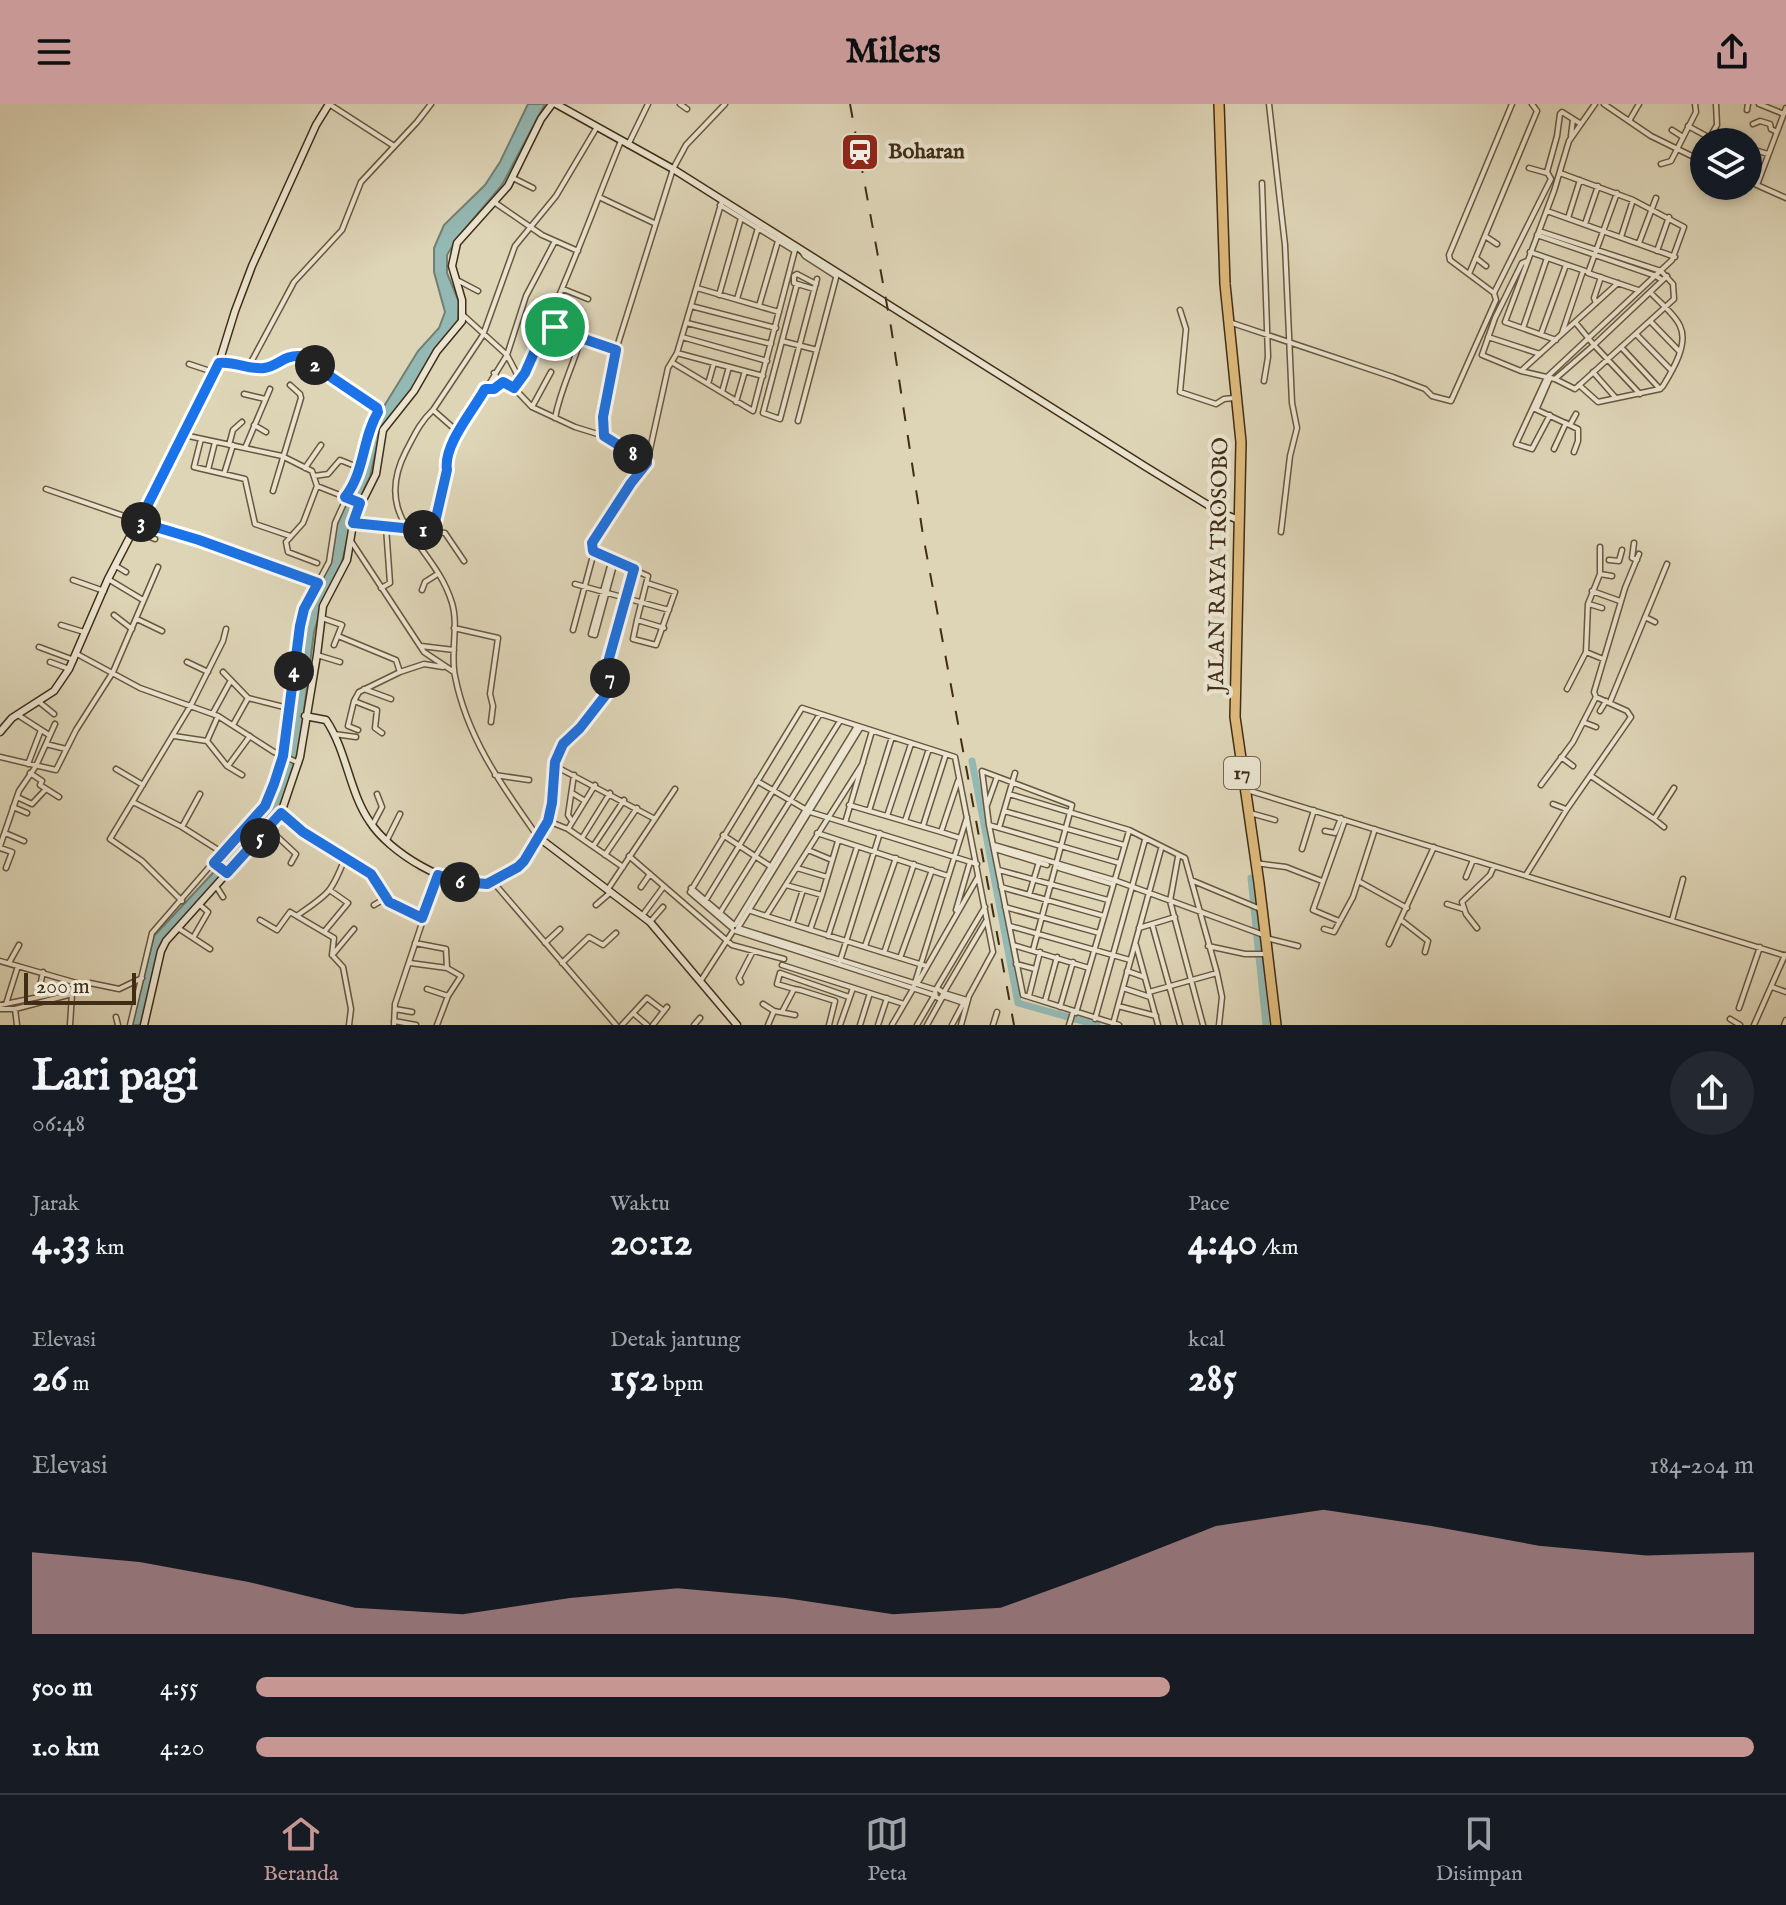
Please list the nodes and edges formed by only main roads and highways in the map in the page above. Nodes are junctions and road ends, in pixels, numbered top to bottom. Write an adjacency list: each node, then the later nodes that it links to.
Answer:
1 (329, 104): 7 (main road)
2 (554, 104): 5 (main road); 6 (main road)
3 (1217, 104): 4 (highway, JALAN RAYA TROSOBO / 17)
4 (1227, 319): 5 (highway, JALAN RAYA TROSOBO / 17); 5 (highway, JALAN RAYA TROSOBO / 17)
5 (1233, 518): 8 (highway, JALAN RAYA TROSOBO / 17); 8 (highway, JALAN RAYA TROSOBO / 17)
6 (305, 716): 10 (main road); 11 (main road)
7 (0, 732)
8 (1254, 863): 9 (highway, JALAN RAYA TROSOBO / 17); 9 (highway, JALAN RAYA TROSOBO / 17)
9 (1260, 934): 12 (highway, JALAN RAYA TROSOBO / 17); 12 (highway, JALAN RAYA TROSOBO / 17)
10 (144, 1025)
11 (737, 1025)
12 (1274, 1025)

